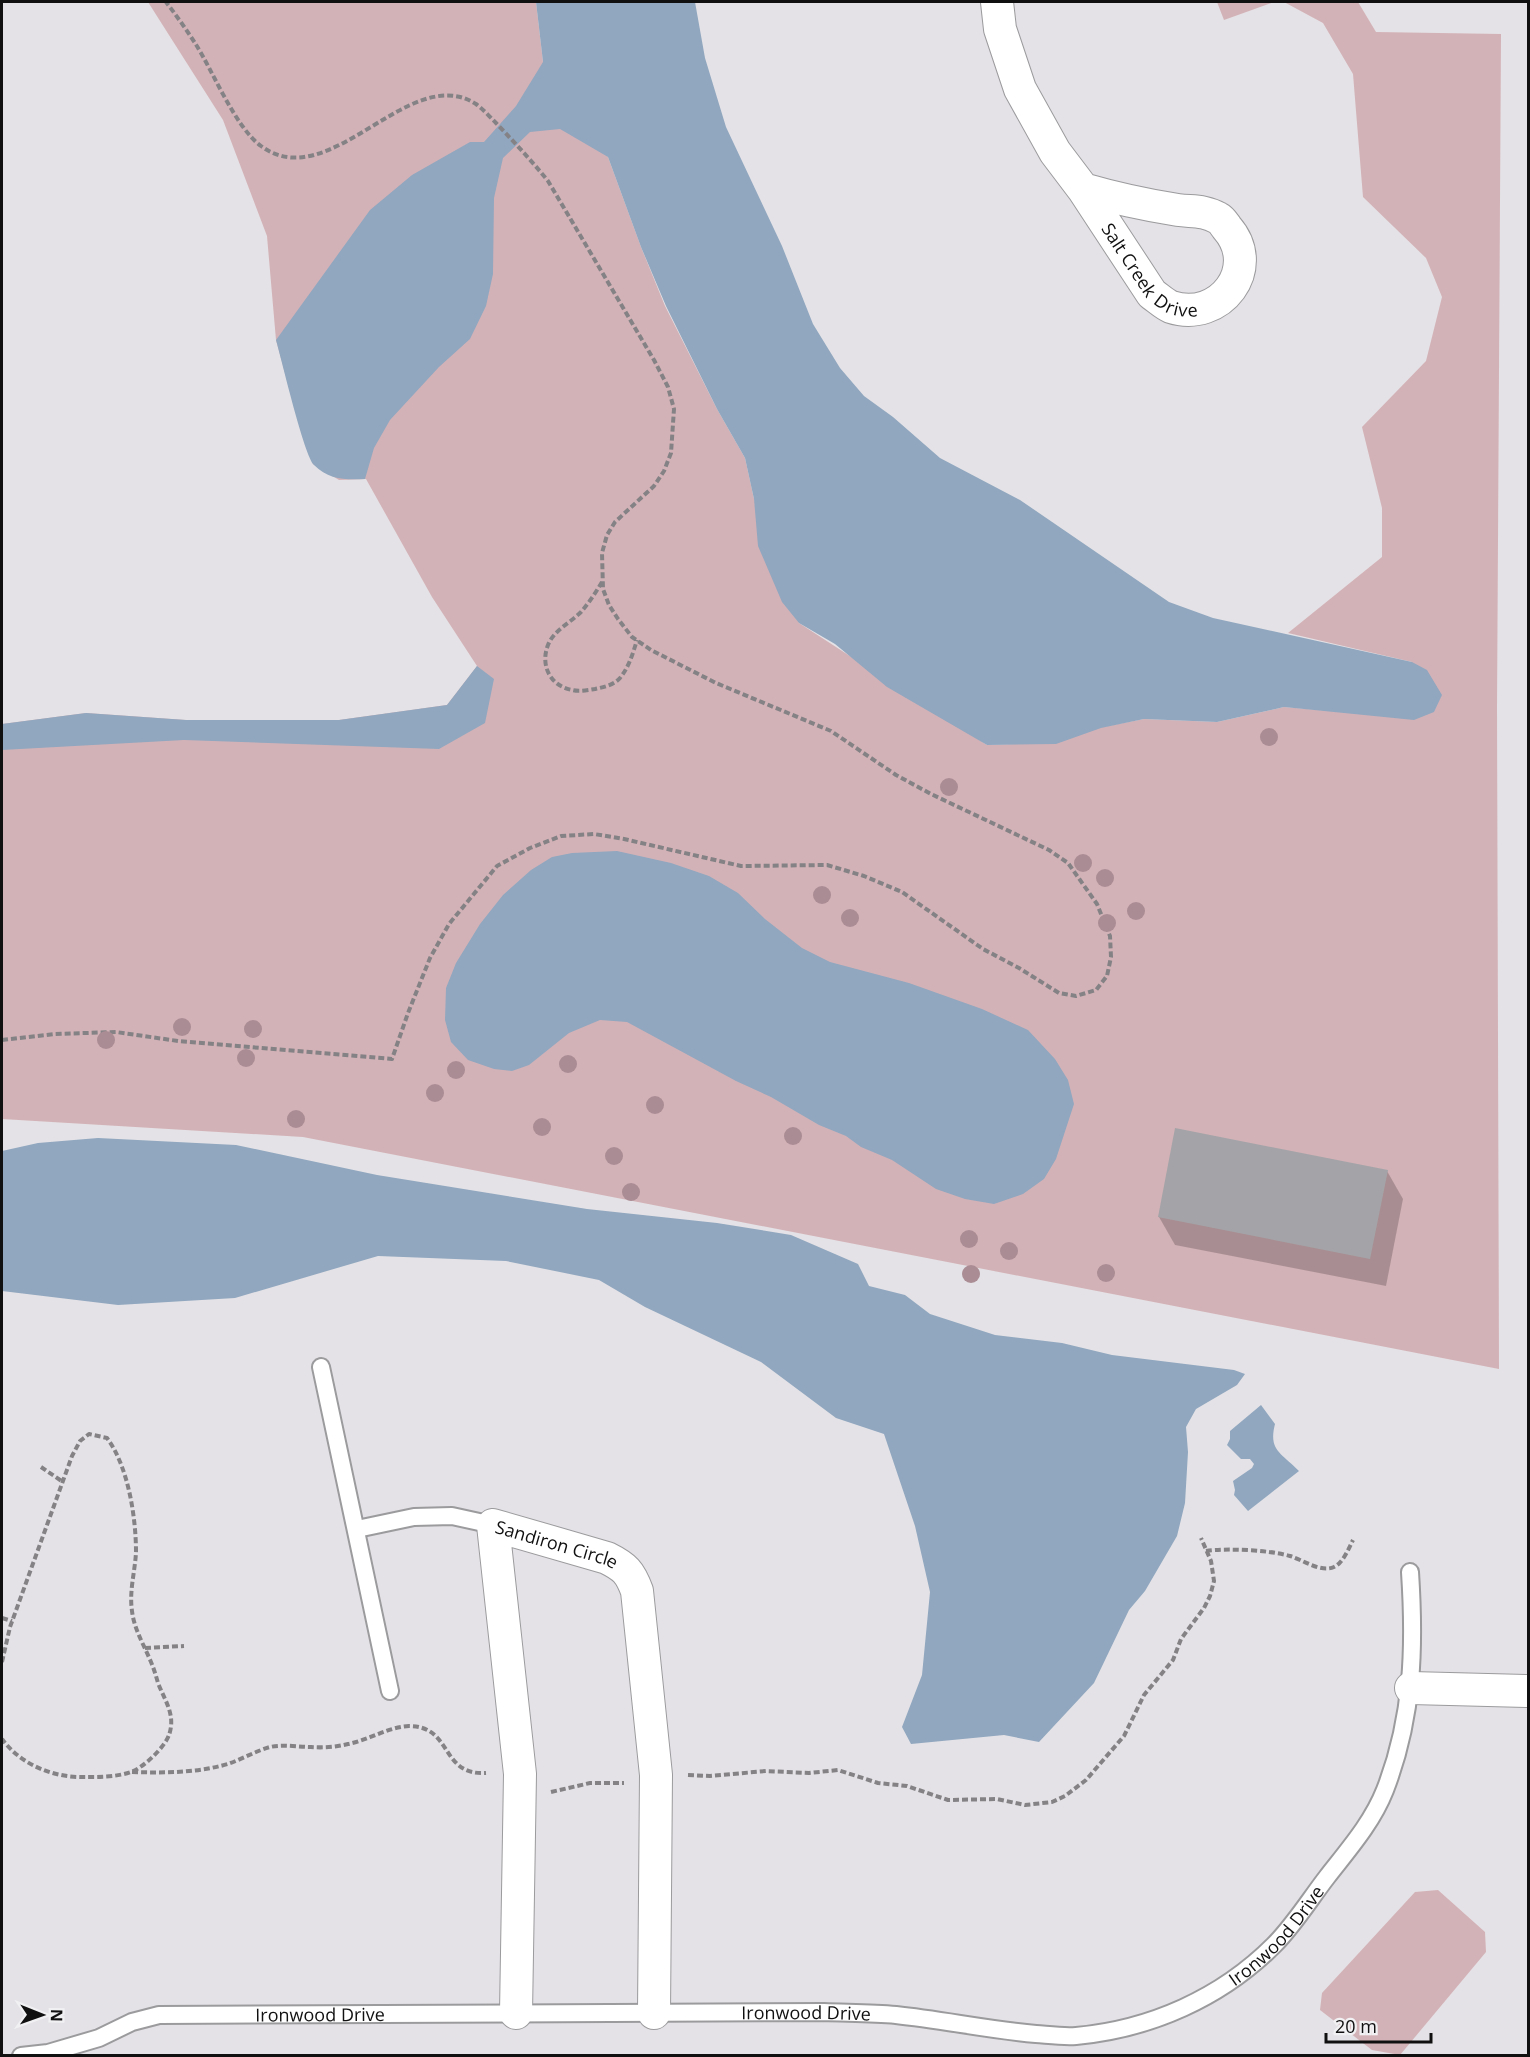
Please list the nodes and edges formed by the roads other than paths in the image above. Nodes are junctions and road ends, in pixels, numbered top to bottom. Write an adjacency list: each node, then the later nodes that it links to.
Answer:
1 (997, 2): 2 (street, Salt Creek Drive)
2 (1083, 189): 2 (street, Salt Creek Drive)
3 (321, 1367): 5 (lane)
4 (493, 1525): 5 (lane); 10 (street, Sandiron Circle); 11 (street, Sandiron Circle)
5 (357, 1529): 8 (lane)
6 (1410, 1572): 7 (lane, Ironwood Drive)
7 (1411, 1688): 9 (street); 11 (lane, Ironwood Drive)
8 (390, 1691)
9 (1528, 1691)
10 (516, 2013): 11 (lane, Ironwood Drive); 12 (lane, Ironwood Drive)
11 (654, 2013)
12 (21, 2055)

